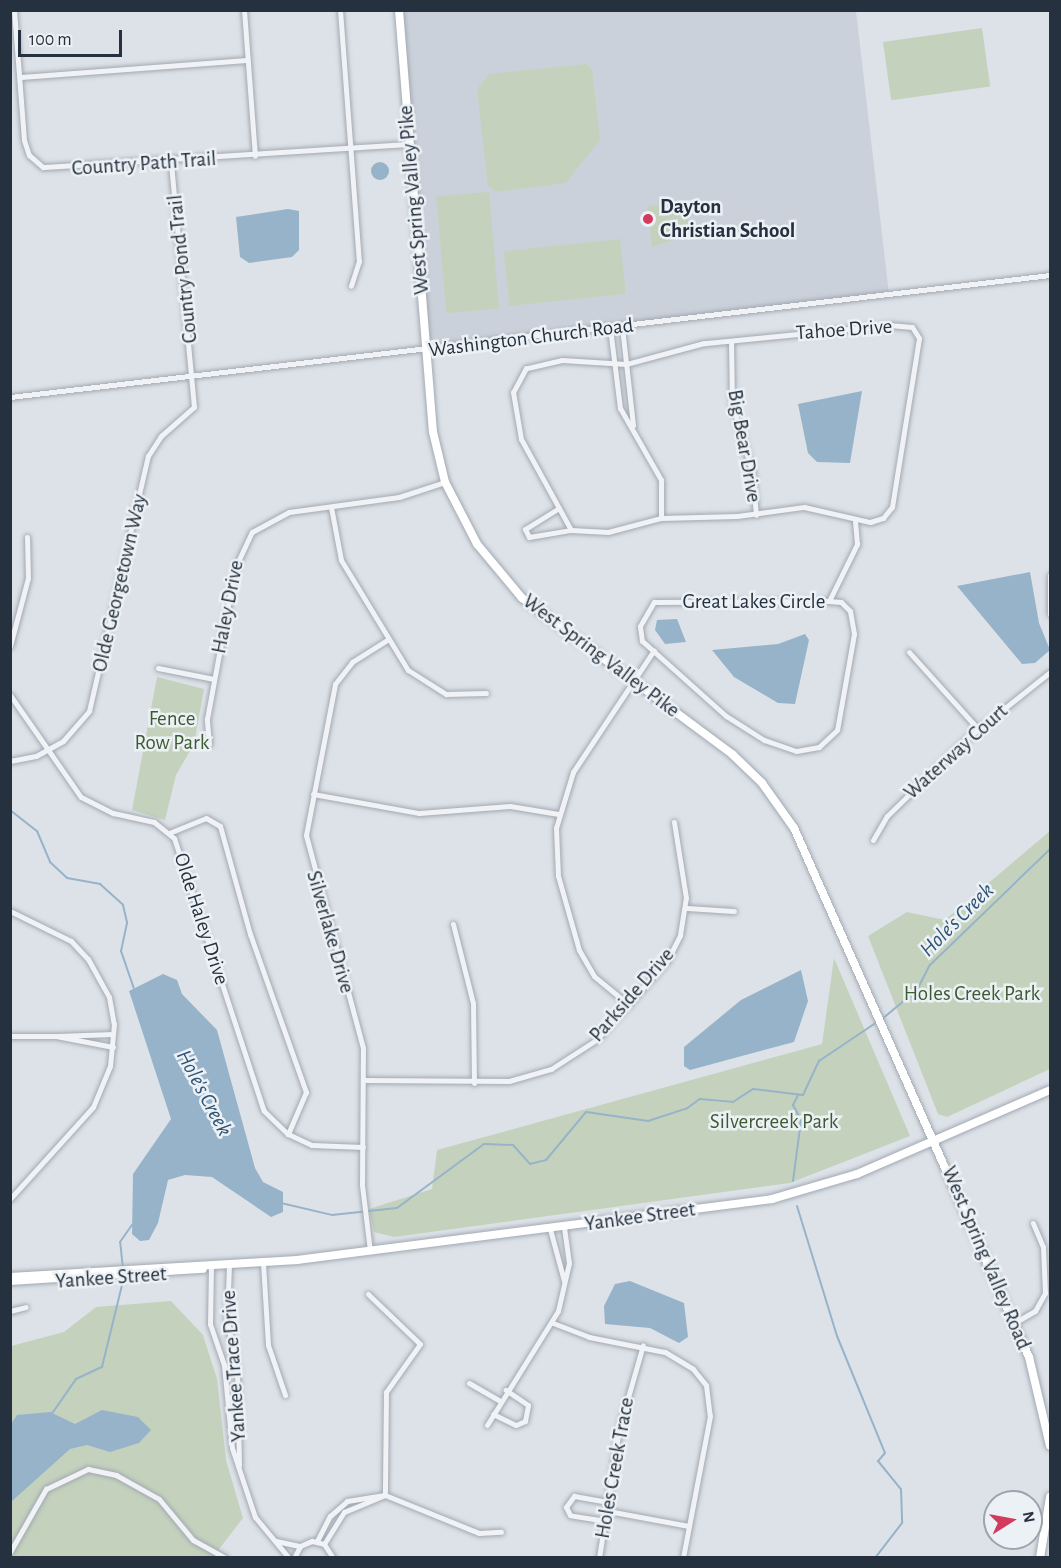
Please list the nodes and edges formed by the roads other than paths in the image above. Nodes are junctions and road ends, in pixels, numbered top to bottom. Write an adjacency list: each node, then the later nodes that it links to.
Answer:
1 (14, 10): 6 (street, Country Path Trail)
2 (244, 10): 5 (street)
3 (339, 10): 8 (street)
4 (399, 10): 7 (street, West Spring Valley Pike)
5 (247, 60): 6 (street); 9 (street)
6 (20, 77): 10 (street, Country Path Trail)
7 (409, 144): 8 (street, Country Path Trail); 16 (street, West Spring Valley Pike)
8 (350, 149): 9 (street, Country Path Trail); 12 (street)
9 (255, 156): 10 (street, Country Path Trail)
10 (171, 162): 19 (street, Country Pond Trail)
11 (1050, 275): 13 (street, Washington Church Road)
12 (351, 286)
13 (622, 327): 14 (street, Washington Church Road); 18 (street)
14 (610, 328): 16 (street, Washington Church Road); 17 (street)
15 (731, 341): 18 (street, Tahoe Drive); 25 (street, Big Bear Drive); 27 (street, Tahoe Drive)
16 (427, 351): 19 (street, Washington Church Road); 22 (street, West Spring Valley Pike)
17 (615, 364): 18 (street, Tahoe Drive); 21 (street); 24 (street, Tahoe Drive)
18 (626, 364): 21 (street)
19 (195, 376): 20 (street, Washington Church Road); 45 (street, Olde Georgetown Way)
20 (10, 397)
21 (633, 427): 26 (street)
22 (445, 482): 23 (street, Haley Drive); 40 (street, West Spring Valley Pike)
23 (331, 507): 33 (street); 39 (street, Haley Drive)
24 (559, 508): 28 (street, Tahoe Drive); 28 (street, Tahoe Drive)
25 (756, 515): 26 (street, Tahoe Drive); 27 (street, Tahoe Drive)
26 (661, 518): 28 (street, Tahoe Drive)
27 (855, 519): 31 (street)
28 (571, 530)
29 (27, 537): 34 (street)
30 (1050, 575): 32 (street)
31 (829, 601): 35 (street, Great Lakes Circle); 35 (street, Great Lakes Circle)
32 (1050, 614)
33 (387, 640): 41 (street); 47 (street, Silverlake Drive)
34 (10, 646)
35 (654, 650): 40 (street)
36 (909, 652): 43 (street)
37 (158, 668): 39 (street)
38 (1050, 672): 43 (street, Waterway Court)
39 (214, 679): 44 (street, Haley Drive)
40 (634, 685): 48 (street); 65 (street, West Spring Valley Pike)
41 (486, 693)
42 (10, 695): 45 (street, Olde Haley Drive)
43 (978, 729): 51 (street, Waterway Court)
44 (209, 744)
45 (48, 749): 46 (street, Olde Georgetown Way); 50 (street, Olde Haley Drive)
46 (10, 761)
47 (313, 794): 48 (street); 61 (street, Silverlake Drive)
48 (558, 814): 56 (street)
49 (674, 822): 52 (street, Parkside Drive)
50 (169, 833): 64 (street, Olde Haley Drive); 64 (street)
51 (873, 840)
52 (686, 908): 54 (street); 56 (street, Parkside Drive)
53 (10, 911): 57 (street)
54 (734, 911)
55 (453, 924): 62 (street)
56 (629, 1005): 62 (street, Parkside Drive)
57 (113, 1034): 59 (street); 60 (street)
58 (10, 1036): 59 (street)
59 (56, 1036): 60 (street)
60 (113, 1047): 67 (street)
61 (364, 1080): 62 (street, Parkside Drive); 66 (street, Silverlake Drive)
62 (474, 1083)
63 (1050, 1090): 65 (street, Yankee Street)
64 (288, 1134): 66 (street, Olde Haley Drive)
65 (936, 1140): 69 (street, Yankee Street); 81 (street, West Spring Valley Road)
66 (363, 1147): 71 (street, Silverlake Drive)
67 (10, 1199)
68 (1033, 1223): 81 (street)
69 (564, 1228): 70 (street, Yankee Street); 76 (street)
70 (550, 1229): 71 (street, Yankee Street); 76 (street)
71 (370, 1251): 72 (street, Yankee Street)
72 (263, 1263): 73 (street, Yankee Street); 85 (street)
73 (229, 1265): 74 (street, Yankee Street); 90 (street, Yankee Trace Drive)
74 (211, 1267): 75 (street, Yankee Street); 90 (street, Yankee Trace Drive)
75 (10, 1279)
76 (564, 1281): 80 (street)
77 (368, 1294): 91 (street)
78 (26, 1308): 79 (street)
79 (10, 1311)
80 (553, 1323): 82 (street); 84 (street)
81 (1014, 1323): 89 (street, West Spring Valley Road)
82 (643, 1345): 93 (street, Holes Creek Trace); 96 (street)
83 (469, 1383): 86 (street)
84 (506, 1390): 86 (street); 87 (street)
85 (285, 1395)
86 (499, 1401): 87 (street)
87 (493, 1414): 88 (street)
88 (488, 1425)
89 (1050, 1446)
90 (239, 1467): 98 (street, Yankee Trace Drive)
91 (385, 1495): 97 (street); 99 (street); 100 (street)
92 (1050, 1497): 109 (street)
93 (609, 1502): 94 (street, Holes Creek Trace); 95 (street)
94 (608, 1511): 95 (street, Holes Creek Trace); 96 (street)
95 (606, 1521): 107 (street, Holes Creek Trace)
96 (689, 1526): 108 (street)
97 (501, 1532)
98 (276, 1541): 101 (street); 104 (street, Yankee Trace Drive)
99 (317, 1541): 100 (street); 101 (street)
100 (324, 1544): 106 (street)
101 (300, 1546): 105 (street)
102 (10, 1552): 103 (street)
103 (225, 1557)
104 (289, 1557)
105 (294, 1557)
106 (333, 1557)
107 (599, 1557)
108 (683, 1557)
109 (1040, 1557)

